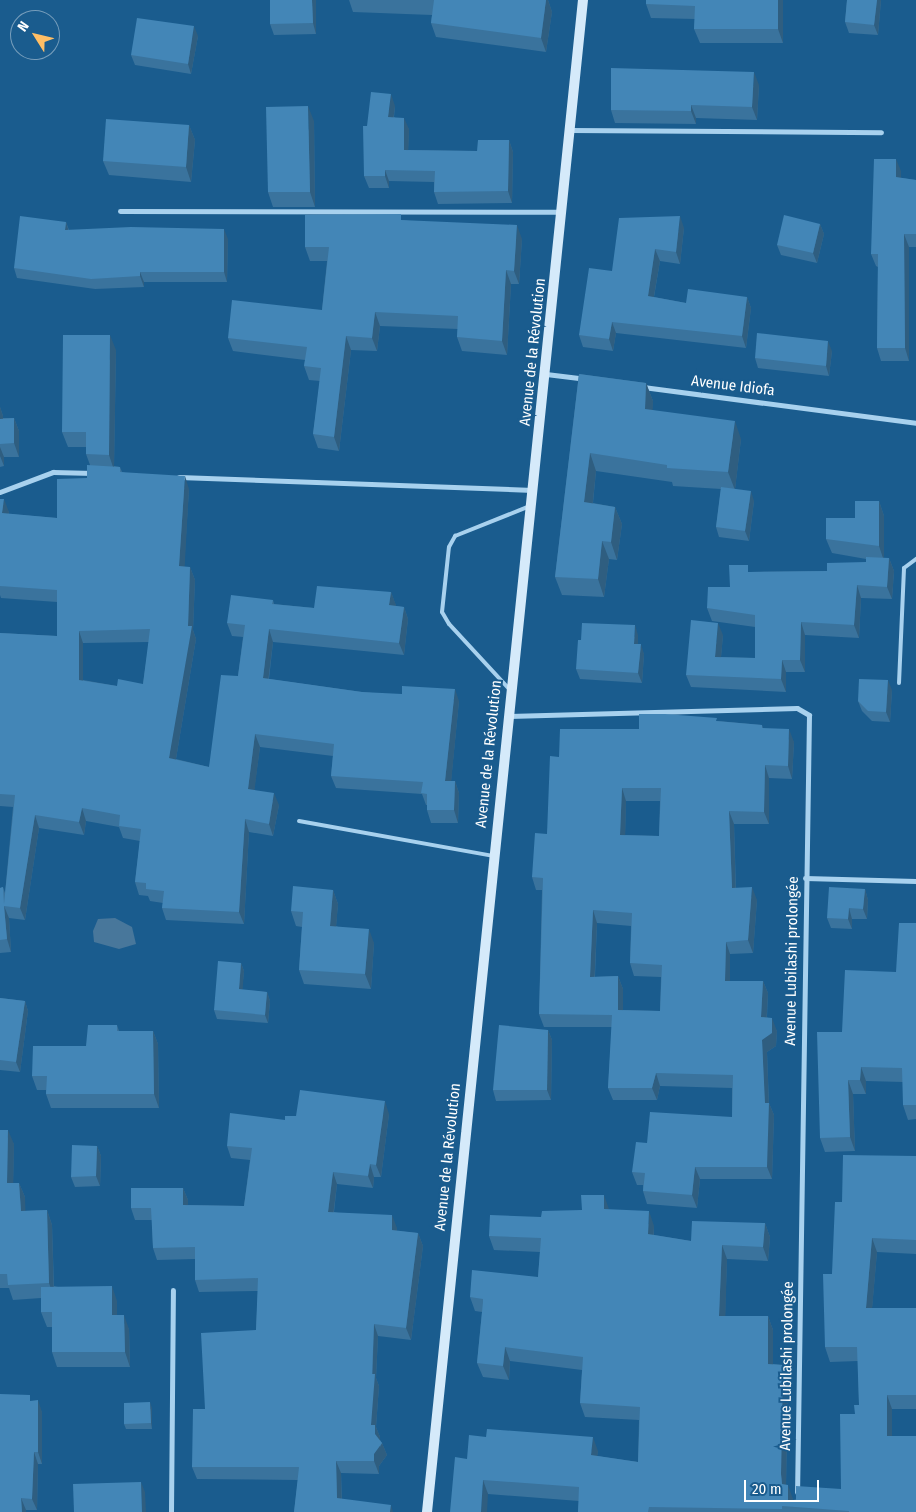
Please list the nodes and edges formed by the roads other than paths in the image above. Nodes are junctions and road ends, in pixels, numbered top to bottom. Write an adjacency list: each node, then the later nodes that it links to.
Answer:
1 (583, 0): 2 (street, Avenue de la Révolution)
2 (570, 130): 3 (street); 5 (street, Avenue de la Révolution)
3 (881, 132)
4 (120, 211): 5 (street)
5 (562, 212): 6 (street, Avenue de la Révolution)
6 (546, 374): 7 (street); 12 (street, Avenue de la Révolution)
7 (595, 381)
8 (634, 386): 9 (street, Avenue Idiofa)
9 (916, 423)
10 (103, 474): 13 (street)
11 (173, 476): 12 (street)
12 (533, 490): 14 (street, Avenue de la Révolution)
13 (0, 492)
14 (531, 505): 17 (street, Avenue de la Révolution); 17 (lane)
15 (916, 559): 16 (lane)
16 (899, 683)
17 (510, 690): 18 (street, Avenue de la Révolution)
18 (507, 716): 20 (street, Avenue de la Révolution); 21 (street, Avenue Lubilashi prolongée)
19 (299, 821): 20 (lane)
20 (493, 856): 26 (street, Avenue de la Révolution)
21 (805, 878): 22 (street); 24 (street, Avenue Lubilashi prolongée)
22 (916, 881)
23 (173, 1290): 25 (street)
24 (797, 1502)
25 (171, 1512)
26 (427, 1512)

